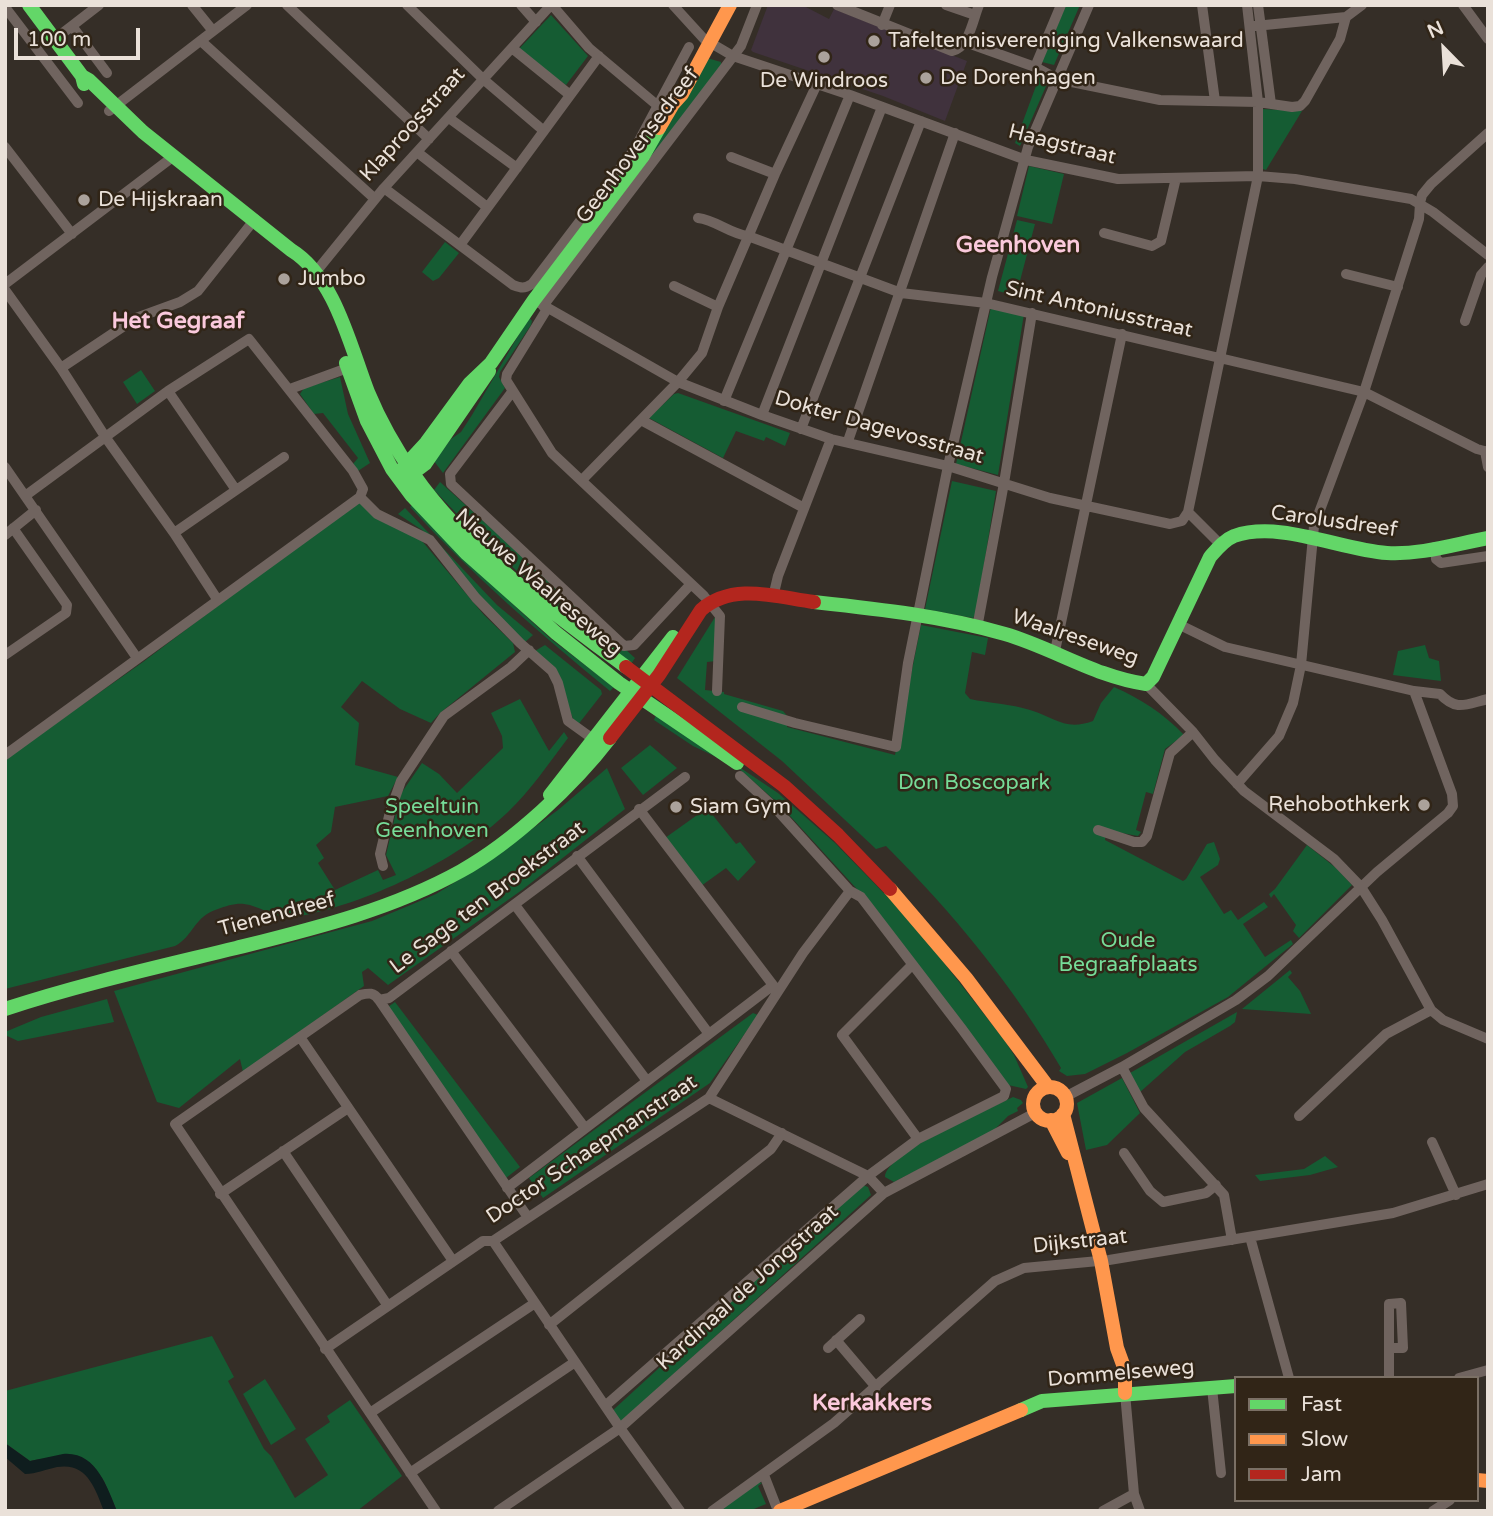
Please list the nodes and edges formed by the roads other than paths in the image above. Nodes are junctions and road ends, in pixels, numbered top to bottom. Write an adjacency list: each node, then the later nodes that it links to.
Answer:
1 (29, 5): 31 (street, Nieuwe Waalreseweg)
2 (99, 5): 28 (street)
3 (192, 5): 30 (street)
4 (247, 5): 30 (street)
5 (287, 5): 59 (street)
6 (407, 5): 42 (street)
7 (521, 5): 26 (street)
8 (551, 5): 26 (street, Klaproosstraat); 39 (street)
9 (673, 5): 34 (street)
10 (724, 5): 34 (street, Geenhovensedreef)
11 (730, 5): 34 (street, Geenhovensedreef)
12 (757, 5): 38 (street, Geenhovensedreef)
13 (837, 5): 27 (street)
14 (891, 5): 27 (street)
15 (946, 5): 24 (street)
16 (1061, 5): 40 (street)
17 (1089, 5): 43 (street)
18 (1202, 5): 47 (street)
19 (1247, 5): 29 (street)
20 (1258, 5): 29 (street)
21 (1362, 5): 25 (street)
22 (1463, 5): 32 (street)
23 (5, 7): 49 (street)
24 (977, 10): 35 (street)
25 (1346, 17): 29 (street); 50 (street)
26 (536, 22): 37 (street, Klaproosstraat)
27 (883, 25): 35 (street)
28 (72, 26): 31 (street); 41 (street)
29 (1256, 26): 48 (street); 50 (street)
30 (213, 32): 33 (street)
31 (55, 39): 53 (street, Nieuwe Waalreseweg)
32 (1488, 39)
33 (201, 41): 53 (street); 70 (street)
34 (707, 41): 38 (street, Haagstraat); 92 (street, Geenhovensedreef)
35 (965, 42): 40 (street)
36 (690, 47): 51 (street, Geenhovensedreef)
37 (512, 48): 42 (street, Klaproosstraat); 45 (street)
38 (733, 55): 44 (street, Haagstraat); 92 (street, Geenhovensedreef)
39 (598, 56): 45 (street); 51 (street)
40 (1035, 67): 43 (street)
41 (107, 73)
42 (483, 79): 54 (street, Klaproosstraat); 56 (street)
43 (1057, 79): 47 (street); 64 (street)
44 (817, 84): 46 (street, Haagstraat); 66 (street)
45 (570, 95): 56 (street)
46 (850, 95): 52 (street, Haagstraat); 79 (street)
47 (1215, 100): 48 (street)
48 (1258, 102): 50 (street); 67 (street)
49 (78, 103)
50 (1271, 104)
51 (658, 106): 78 (street, Geenhovensedreef)
52 (882, 107): 55 (street, Haagstraat); 81 (street)
53 (111, 108): 62 (street, Nieuwe Waalreseweg)
54 (449, 118): 59 (street, Klaproosstraat); 65 (street)
55 (921, 121): 57 (street, Haagstraat); 85 (street)
56 (544, 131): 65 (street)
57 (956, 133): 64 (street, Haagstraat); 90 (street)
58 (1488, 133): 71 (street)
59 (429, 139): 61 (street, Klaproosstraat)
60 (5, 147): 76 (street)
61 (417, 152): 69 (street, Klaproosstraat); 72 (street)
62 (174, 156): 74 (street, Nieuwe Waalreseweg); 76 (street)
63 (732, 157): 66 (street)
64 (1026, 160): 68 (street, Haagstraat); 91 (street)
65 (517, 168): 72 (street)
66 (775, 174): 77 (street)
67 (1258, 176): 68 (street, Haagstraat); 71 (street, Haagstraat); 97 (street)
68 (1176, 178): 75 (street)
69 (384, 188): 70 (street, Klaproosstraat); 78 (street)
70 (375, 199): 83 (street, Klaproosstraat)
71 (1420, 203): 80 (street, Haagstraat); 88 (street)
72 (487, 207): 78 (street)
73 (698, 218): 77 (street, Sint Antoniusstraat)
74 (254, 219): 83 (street, Nieuwe Waalreseweg); 99 (street)
75 (1104, 233)
76 (72, 234): 86 (street)
77 (748, 236): 79 (street, Sint Antoniusstraat); 93 (street)
78 (460, 245)
79 (786, 250): 81 (street, Sint Antoniusstraat); 105 (street)
80 (1488, 255)
81 (822, 263): 85 (street, Sint Antoniusstraat); 106 (street)
82 (1488, 267): 95 (street)
83 (314, 271): 98 (street, Nieuwe Waalreseweg)
84 (1346, 274): 88 (street)
85 (859, 278): 90 (street, Sint Antoniusstraat); 108 (street)
86 (5, 284)
87 (674, 286): 93 (street)
88 (1398, 287): 104 (street)
89 (5, 289): 99 (street)
90 (901, 293): 91 (street, Sint Antoniusstraat); 111 (street)
91 (986, 303): 94 (street, Sint Antoniusstraat); 114 (street)
92 (541, 305): 100 (street, Dokter Dagevosstraat); 103 (street, Geenhovensedreef); 117 (street, Geenhovensedreef)
93 (718, 307): 100 (street)
94 (1031, 313): 96 (street, Sint Antoniusstraat); 119 (street)
95 (1465, 321)
96 (1122, 334): 97 (street, Sint Antoniusstraat); 123 (street)
97 (1221, 358): 104 (street, Sint Antoniusstraat); 126 (street)
98 (352, 366): 101 (street); 117 (street, Nieuwe Waalreseweg)
99 (61, 368): 109 (street)
100 (678, 382): 105 (street, Dokter Dagevosstraat); 107 (street)
101 (290, 389): 102 (street); 122 (street)
102 (168, 391): 109 (street); 120 (street)
103 (512, 391): 118 (street); 134 (street, Nieuwe Waalreseweg)
104 (1364, 392): 112 (street, Sint Antoniusstraat); 130 (street)
105 (724, 401): 106 (street, Dokter Dagevosstraat)
106 (762, 415): 108 (street, Dokter Dagevosstraat)
107 (641, 420): 118 (street); 124 (street)
108 (801, 429): 110 (street, Dokter Dagevosstraat)
109 (106, 438): 121 (street); 128 (street)
110 (831, 439): 111 (street, Dokter Dagevosstraat); 124 (street)
111 (848, 442): 114 (street, Dokter Dagevosstraat)
112 (1486, 452): 116 (street)
113 (284, 457): 120 (street)
114 (948, 466): 119 (street, Dokter Dagevosstraat); 138 (street)
115 (5, 467): 121 (street)
116 (1488, 467)
117 (406, 471): 147 (street, Nieuwe Waalreseweg)
118 (582, 480): 134 (street)
119 (1004, 483): 123 (street, Dokter Dagevosstraat); 140 (street)
120 (236, 491): 128 (street)
121 (25, 496): 125 (street)
122 (360, 497): 136 (street); 141 (street)
123 (1086, 505): 126 (street, Dokter Dagevosstraat); 142 (street)
124 (804, 508): 135 (street)
125 (36, 510): 127 (street); 144 (street)
126 (1188, 512): 131 (street)
127 (9, 532): 143 (street)
128 (174, 533): 136 (street)
129 (1488, 538): 132 (street, Carolusdreef)
130 (1311, 540): 131 (street, Carolusdreef); 132 (street, Carolusdreef); 145 (street)
131 (1221, 545): 139 (street)
132 (1435, 547): 133 (street)
133 (1488, 556)
134 (691, 584): 137 (street)
135 (773, 597): 137 (street, Waalreseweg); 138 (street, Waalreseweg)
136 (217, 599): 144 (street)
137 (705, 607): 147 (street); 148 (street)
138 (917, 616): 140 (street, Waalreseweg); 151 (street)
139 (1178, 624): 145 (street); 146 (street)
140 (977, 628): 142 (street, Waalreseweg)
141 (529, 650): 153 (street); 162 (street)
142 (1055, 651): 146 (street, Waalreseweg)
143 (5, 655)
144 (137, 658): 154 (street)
145 (1301, 664): 149 (street); 157 (street)
146 (1146, 684): 152 (street, Waalreseweg)
147 (641, 688): 153 (street, Tienendreef); 159 (street, Tienendreef); 177 (street, Nieuwe Waalreseweg)
148 (717, 691)
149 (1413, 691): 150 (street); 163 (street)
150 (1488, 699)
151 (742, 707)
152 (1193, 732): 157 (street, Waalreseweg); 160 (street)
153 (593, 739): 159 (street, Tienendreef)
154 (5, 755)
155 (740, 775): 164 (street)
156 (685, 777): 158 (street, Le Sage ten Broekstraat)
157 (1237, 784): 163 (street, Waalreseweg)
158 (639, 809): 161 (street, Le Sage ten Broekstraat); 168 (street)
159 (537, 813): 170 (street, Tienendreef)
160 (1098, 830)
161 (577, 856): 165 (street, Le Sage ten Broekstraat); 172 (street)
162 (383, 866)
163 (1361, 888): 171 (street, Waalreseweg); 175 (street)
164 (850, 891): 167 (street); 168 (street, Doctor Schaepmanstraat)
165 (515, 905): 166 (street, Le Sage ten Broekstraat); 176 (street)
166 (452, 951): 169 (street, Le Sage ten Broekstraat); 184 (street)
167 (912, 965): 186 (street); 186 (street, Kardinaal de Jongstraat)
168 (775, 988): 172 (street, Doctor Schaepmanstraat); 179 (street, Doctor Schaepmanstraat)
169 (380, 1000): 173 (street, Le Sage ten Broekstraat); 193 (street)
170 (5, 1009)
171 (1431, 1010): 174 (street); 182 (street)
172 (709, 1034): 176 (street, Doctor Schaepmanstraat)
173 (300, 1037): 180 (street); 195 (street, Le Sage ten Broekstraat)
174 (1488, 1038)
175 (1122, 1067): 178 (street); 192 (street)
176 (647, 1081): 184 (street, Doctor Schaepmanstraat)
177 (1043, 1089): 178 (street); 181 (street)
178 (1065, 1097): 183 (street)
179 (709, 1098): 185 (street); 197 (street, Doctor Schaepmanstraat)
180 (348, 1108): 188 (street); 201 (street)
181 (1035, 1113): 183 (street); 194 (street, Kardinaal de Jongstraat)
182 (1299, 1116)
183 (1057, 1117): 202 (street)
184 (585, 1128): 193 (street, Doctor Schaepmanstraat)
185 (782, 1133): 190 (street); 206 (street)
186 (918, 1139): 190 (street, Kardinaal de Jongstraat)
187 (1432, 1142): 196 (street)
188 (284, 1151): 195 (street); 204 (street)
189 (1124, 1153): 192 (street)
190 (868, 1176): 194 (street); 218 (street, Kardinaal de Jongstraat)
191 (1488, 1184): 196 (street, Dijkstraat)
192 (1216, 1185): 199 (street)
193 (507, 1188): 197 (street)
194 (884, 1193): 220 (street, Kardinaal de Jongstraat)
195 (220, 1194): 208 (street)
196 (1456, 1195): 198 (street, Dijkstraat)
197 (527, 1216): 200 (street, Doctor Schaepmanstraat)
198 (1250, 1237): 199 (street, Dijkstraat); 211 (street)
199 (1232, 1240): 202 (street, Dijkstraat)
200 (493, 1241): 201 (street, Doctor Schaepmanstraat); 203 (street)
201 (453, 1261): 204 (street, Doctor Schaepmanstraat)
202 (1101, 1261): 215 (street, Dijkstraat); 217 (street)
203 (535, 1303): 206 (street); 219 (street)
204 (388, 1306): 208 (street, Doctor Schaepmanstraat)
205 (860, 1320): 215 (street)
206 (550, 1325): 209 (street)
207 (1389, 1348): 212 (street)
208 (325, 1349): 219 (street)
209 (575, 1362): 218 (street); 221 (street)
210 (1488, 1370): 213 (street)
211 (1288, 1376)
212 (1389, 1376)
213 (1466, 1376)
214 (1234, 1386): 216 (street, Dommelseweg)
215 (876, 1387): 223 (street, Dijkstraat)
216 (1212, 1388): 217 (street, Dommelseweg); 222 (street)
217 (1125, 1393): 224 (street); 229 (street, Dommelseweg)
218 (605, 1406): 220 (street)
219 (370, 1413): 221 (street)
220 (620, 1428): 226 (street, Kardinaal de Jongstraat); 227 (street)
221 (410, 1473): 225 (street)
222 (1221, 1473)
223 (764, 1475): 228 (street, Dijkstraat); 229 (street)
224 (1134, 1494): 230 (street); 231 (street)
225 (436, 1511)
226 (498, 1511)
227 (680, 1511)
228 (712, 1511)
229 (779, 1511)
230 (1102, 1511)
231 (1140, 1511)

